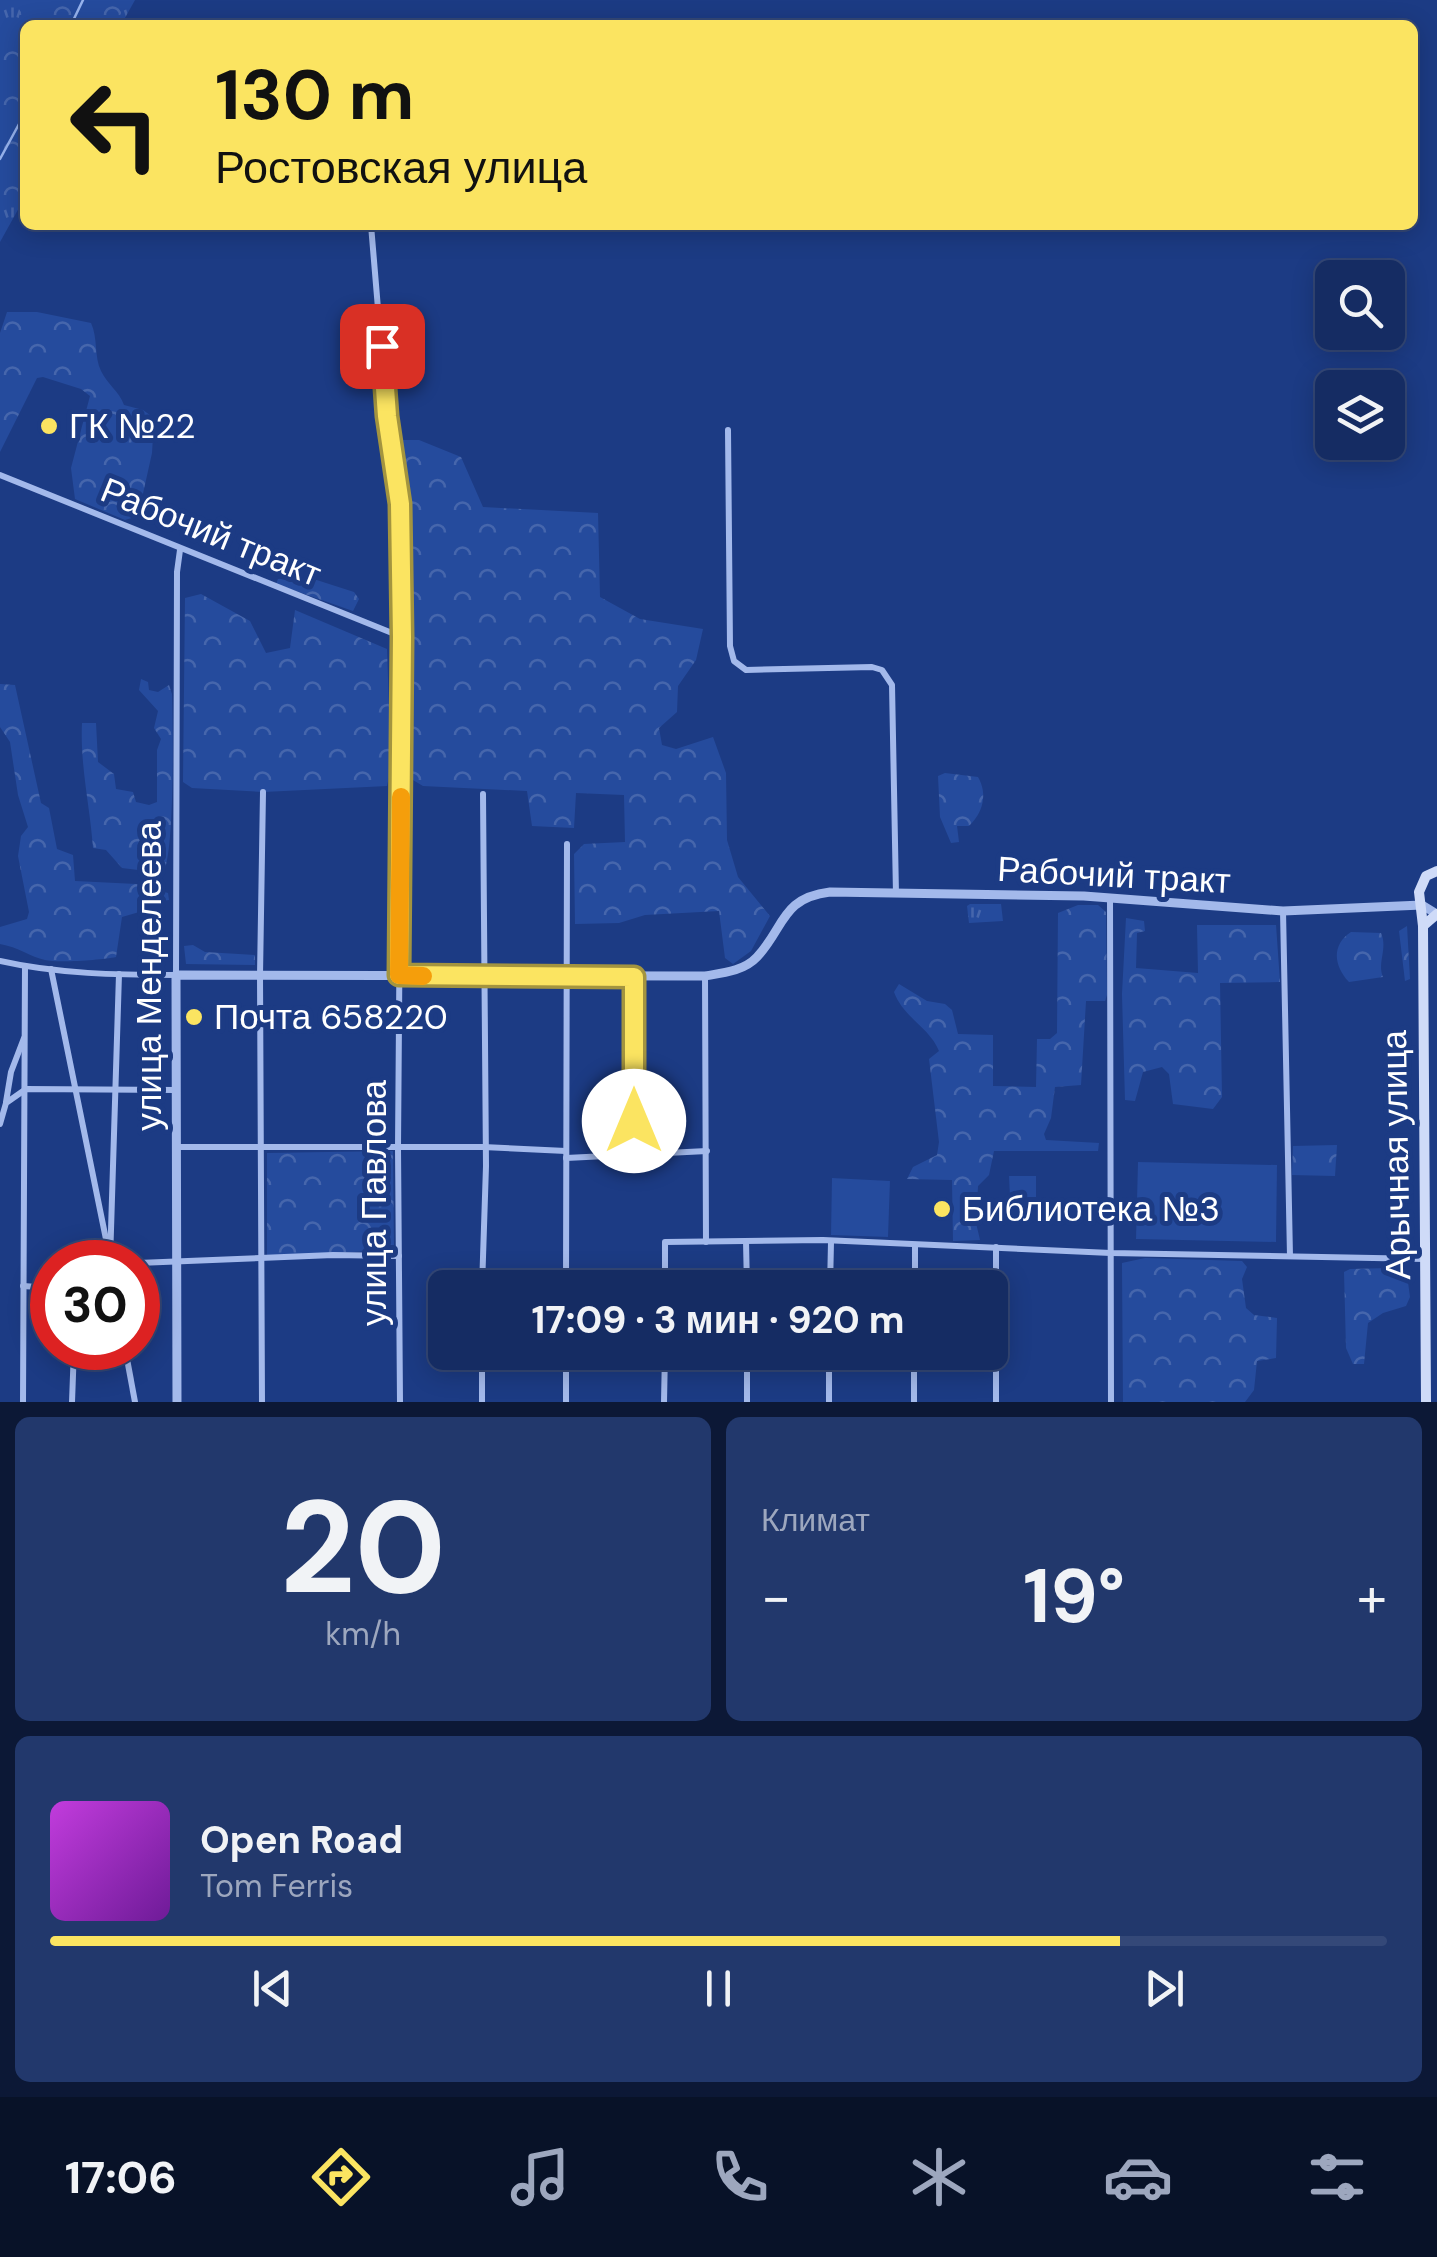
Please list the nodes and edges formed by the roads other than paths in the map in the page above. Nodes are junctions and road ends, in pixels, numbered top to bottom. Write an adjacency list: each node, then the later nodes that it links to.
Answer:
1 (372, 230): 5 (street, улица Павлова)
2 (728, 430): 11 (street)
3 (0, 475): 4 (street, Рабочий тракт)
4 (180, 550): 5 (street, Рабочий тракт); 22 (street, улица Менделеева)
5 (402, 637): 24 (street, улица Павлова)
6 (263, 792): 23 (street)
7 (482, 794): 28 (street)
8 (567, 844): 26 (street)
9 (1437, 870): 10 (main road)
10 (1420, 886): 13 (main road); 14 (street)
11 (896, 895): 12 (street, Рабочий тракт); 25 (street, Рабочий тракт)
12 (1110, 898): 15 (street, Рабочий тракт); 50 (street)
13 (1422, 905): 14 (street, Рабочий тракт); 16 (street); 17 (main road, Арычная улица)
14 (1398, 907): 15 (street, Рабочий тракт)
15 (1283, 911): 52 (street)
16 (1436, 914): 17 (main road)
17 (1423, 926): 53 (main road, Арычная улица)
18 (0, 961): 19 (street)
19 (25, 967): 20 (street); 29 (street)
20 (51, 969): 21 (street); 30 (street)
21 (119, 974): 22 (street); 31 (street)
22 (176, 975): 23 (street); 33 (street, улица Менделеева)
23 (260, 975): 24 (street); 36 (street)
24 (399, 975): 28 (street); 38 (street, улица Павлова)
25 (705, 976): 27 (street); 40 (street)
26 (564, 977): 27 (street); 28 (street); 41 (street)
27 (634, 977): 42 (street)
28 (482, 978): 39 (street)
29 (26, 1034): 32 (street); 34 (street)
30 (74, 1088): 31 (street); 32 (street); 43 (street)
31 (117, 1088): 33 (street); 44 (street)
32 (26, 1089): 34 (street); 63 (street)
33 (176, 1090): 37 (street, улица Менделеева)
34 (6, 1104): 35 (street)
35 (0, 1124)
36 (260, 1146): 37 (street); 38 (street); 54 (street)
37 (178, 1147): 56 (street, улица Менделеева)
38 (398, 1148): 39 (street); 51 (street, улица Павлова)
39 (483, 1148): 41 (street); 57 (street)
40 (707, 1151): 42 (street); 46 (street)
41 (566, 1154): 42 (street); 58 (street)
42 (634, 1157)
43 (106, 1240)
44 (111, 1240)
45 (746, 1241): 46 (street); 47 (street); 60 (street)
46 (706, 1242): 59 (street)
47 (831, 1242): 48 (street); 61 (street)
48 (915, 1246): 49 (street); 62 (street)
49 (996, 1247): 50 (street); 85 (street)
50 (1112, 1253): 52 (street); 86 (street)
51 (399, 1256): 54 (street); 78 (street, улица Павлова)
52 (1290, 1256): 53 (street)
53 (1425, 1259): 87 (main road, Арычная улица)
54 (263, 1260): 56 (street); 77 (street)
55 (160, 1262): 56 (street)
56 (177, 1262): 76 (street, улица Менделеева)
57 (483, 1270)
58 (566, 1270)
59 (665, 1270)
60 (746, 1270)
61 (830, 1270)
62 (914, 1270)
63 (22, 1286): 64 (street); 73 (street)
64 (30, 1287)
65 (73, 1370): 74 (street)
66 (129, 1370): 75 (street)
67 (482, 1370): 79 (street)
68 (566, 1370): 80 (street)
69 (665, 1370): 81 (street)
70 (747, 1370): 82 (street)
71 (830, 1370): 83 (street)
72 (914, 1370): 84 (street)
73 (23, 1402)
74 (72, 1402)
75 (135, 1402)
76 (177, 1402)
77 (262, 1402)
78 (400, 1402)
79 (482, 1402)
80 (566, 1402)
81 (664, 1402)
82 (747, 1402)
83 (829, 1402)
84 (914, 1402)
85 (996, 1402)
86 (1111, 1402)
87 (1426, 1402)

